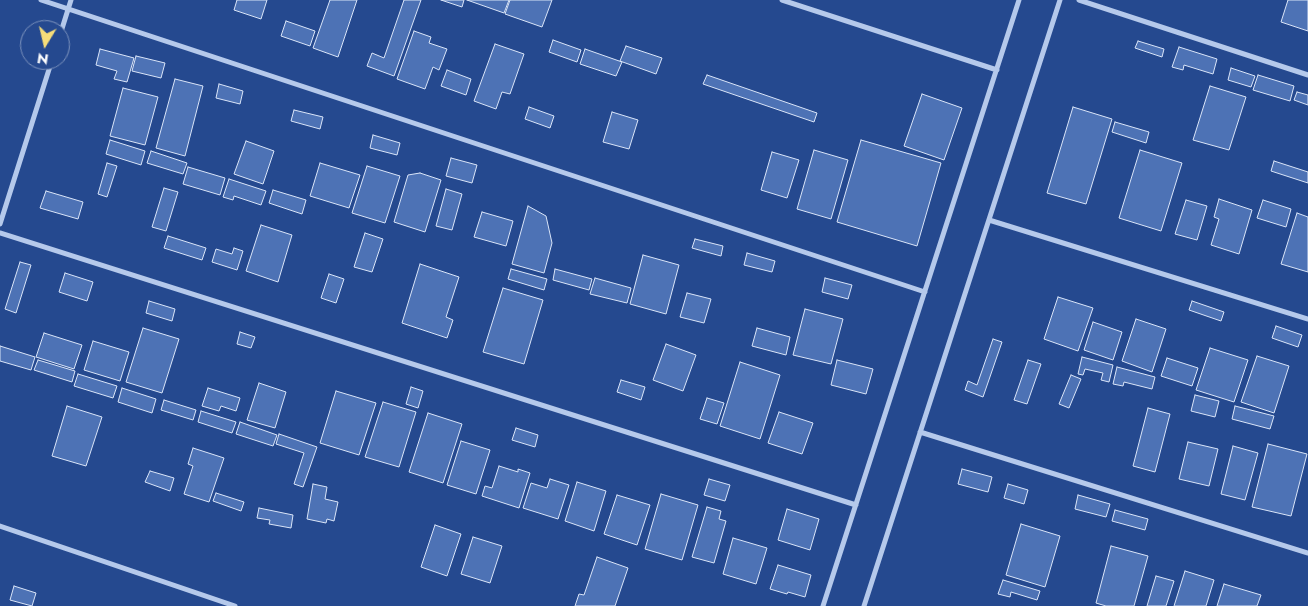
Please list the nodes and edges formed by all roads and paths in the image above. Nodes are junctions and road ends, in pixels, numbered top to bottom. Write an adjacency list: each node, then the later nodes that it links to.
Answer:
1 (41, 0): 7 (street)
2 (71, 0): 7 (street)
3 (782, 0): 10 (street)
4 (1019, 0): 10 (street)
5 (1060, 0): 12 (street)
6 (1079, 0): 11 (street)
7 (68, 9): 8 (street); 15 (street)
8 (65, 20)
9 (49, 70): 13 (street)
10 (997, 70): 15 (street)
11 (1308, 75)
12 (988, 220): 16 (street); 17 (street)
13 (0, 224)
14 (0, 232): 18 (street)
15 (925, 292): 18 (street)
16 (1308, 319)
17 (920, 432): 20 (street); 23 (street)
18 (856, 505): 22 (street)
19 (0, 526): 21 (street)
20 (1308, 553)
21 (235, 606)
22 (823, 606)
23 (864, 606)

